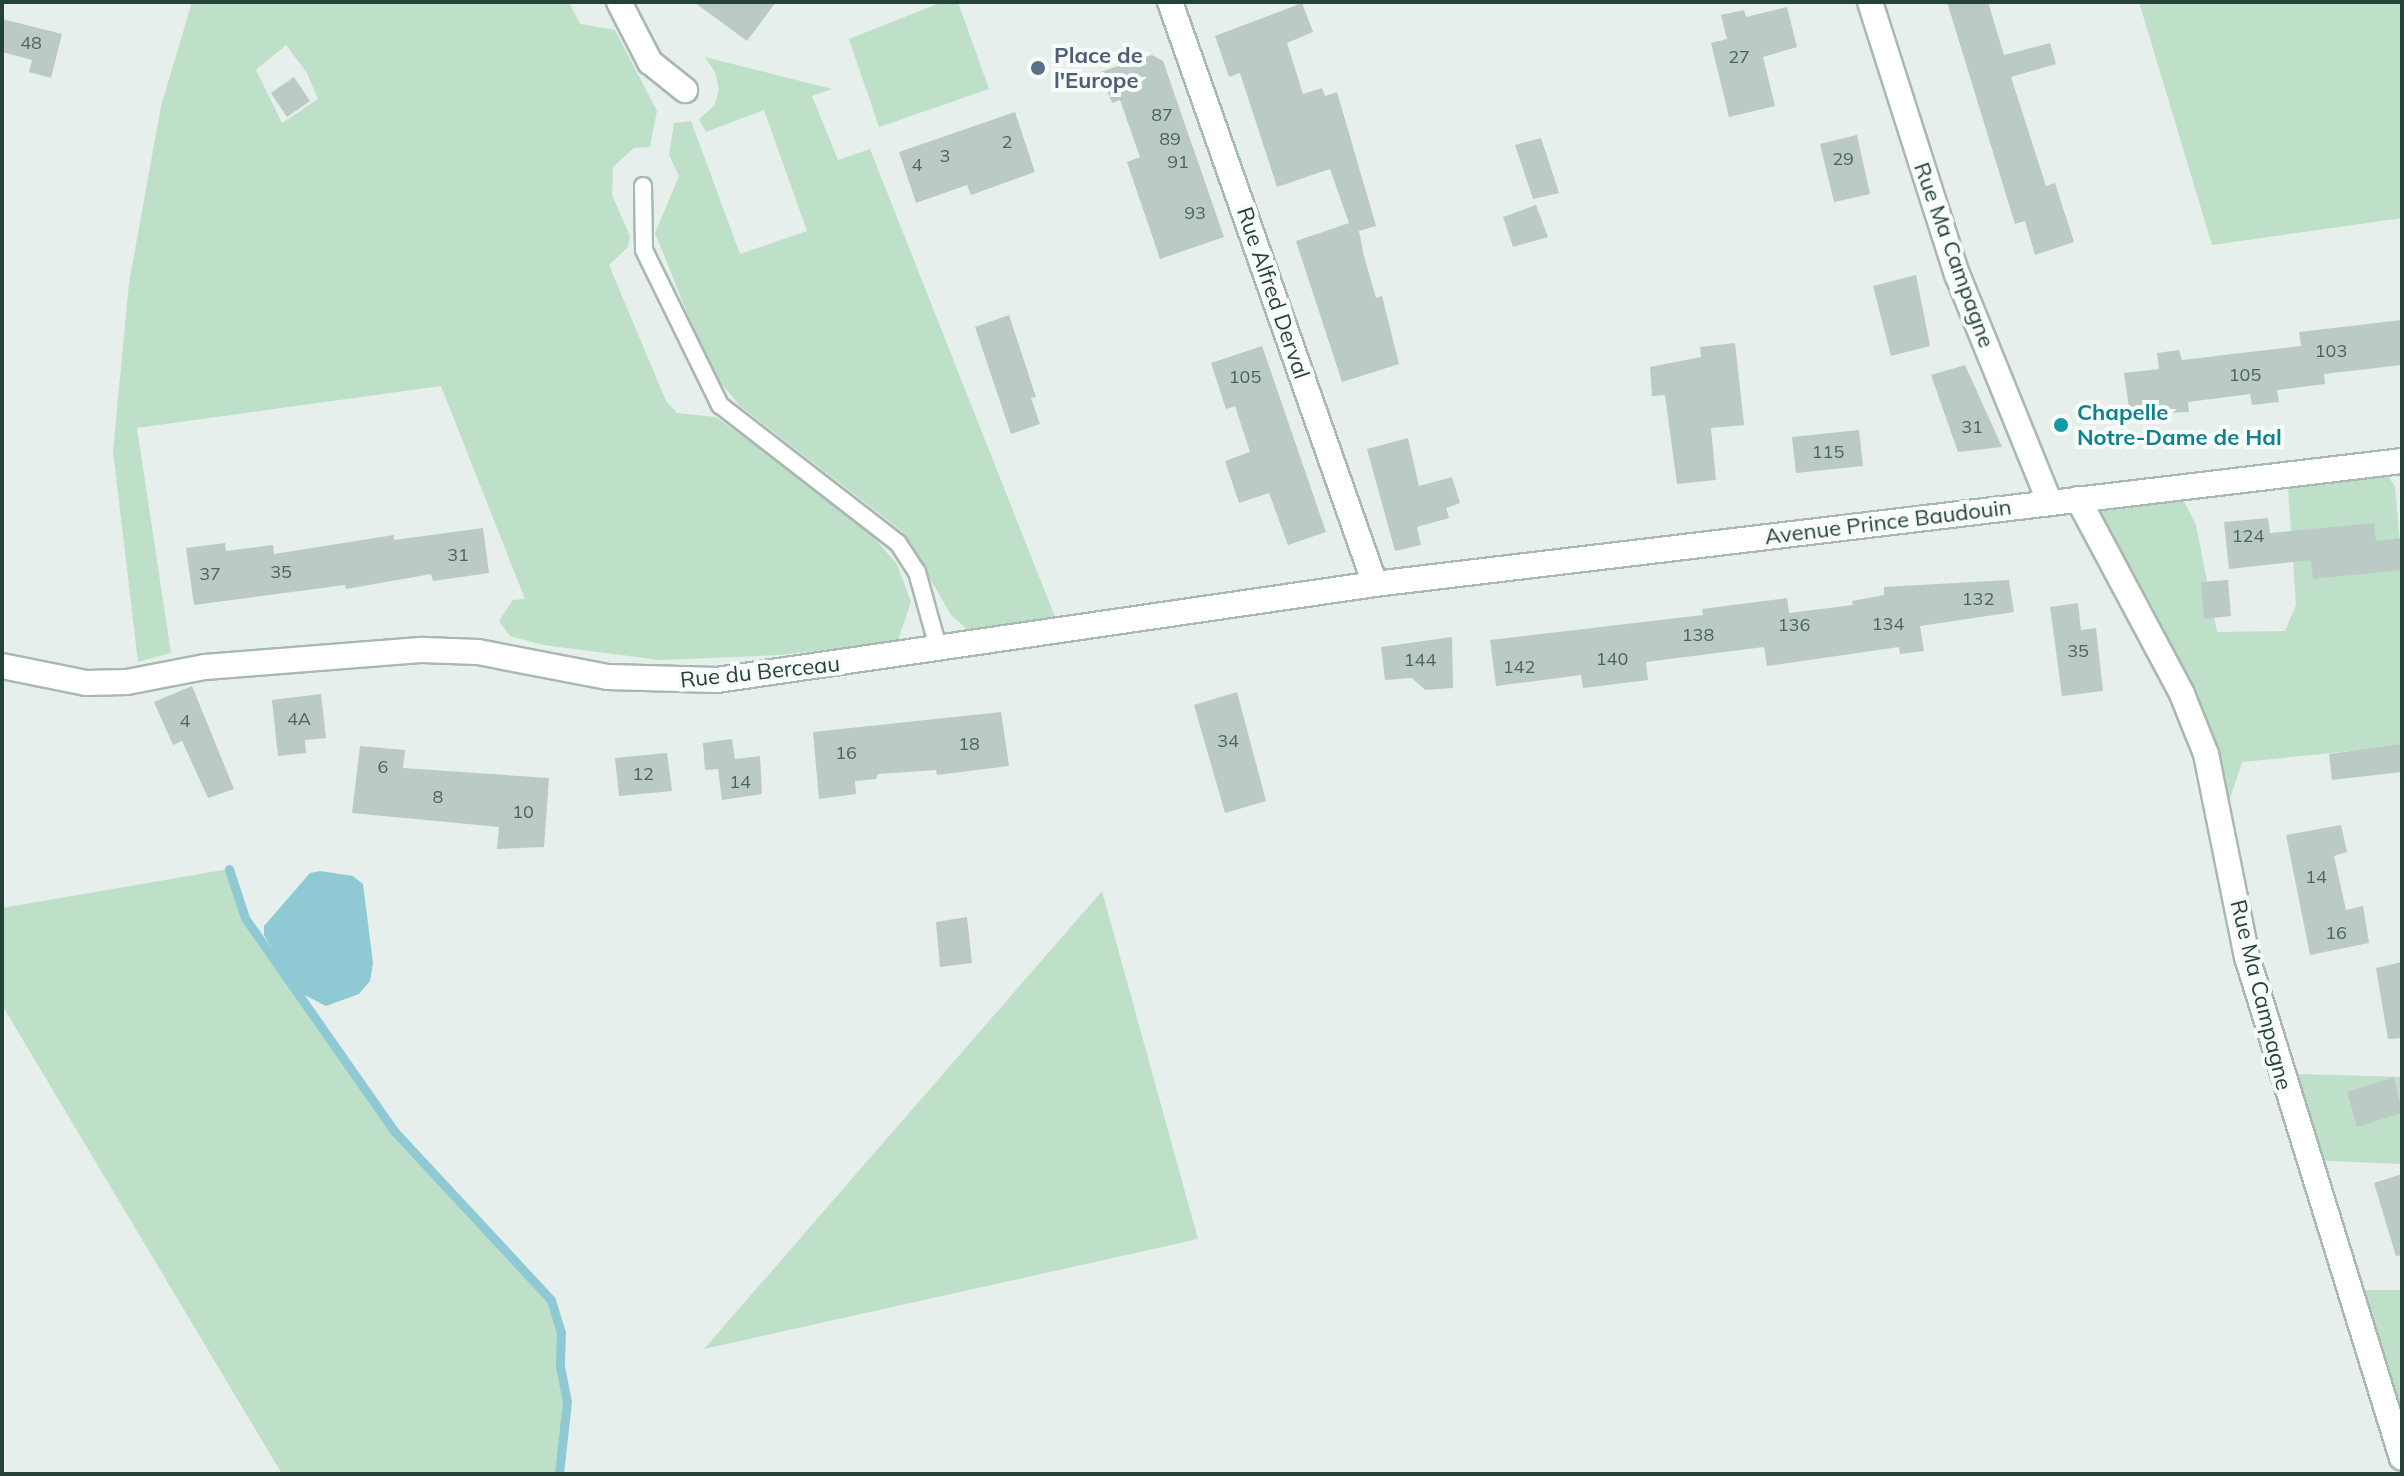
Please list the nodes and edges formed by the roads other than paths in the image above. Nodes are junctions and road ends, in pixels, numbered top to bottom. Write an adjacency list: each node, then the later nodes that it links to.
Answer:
1 (619, 2): 4 (street)
2 (1170, 2): 9 (street, Rue Alfred Derval)
3 (1870, 2): 8 (street, Rue Ma Campagne)
4 (685, 90)
5 (643, 186): 10 (lane)
6 (2402, 461): 7 (street, Avenue Prince Baudouin)
7 (2078, 499): 8 (street, Avenue Prince Baudouin); 12 (street, Rue Ma Campagne)
8 (2050, 503): 9 (street, Avenue Prince Baudouin)
9 (1375, 584): 10 (street, Rue du Berceau)
10 (939, 651): 11 (street, Rue du Berceau)
11 (2, 666)
12 (2402, 1458)

